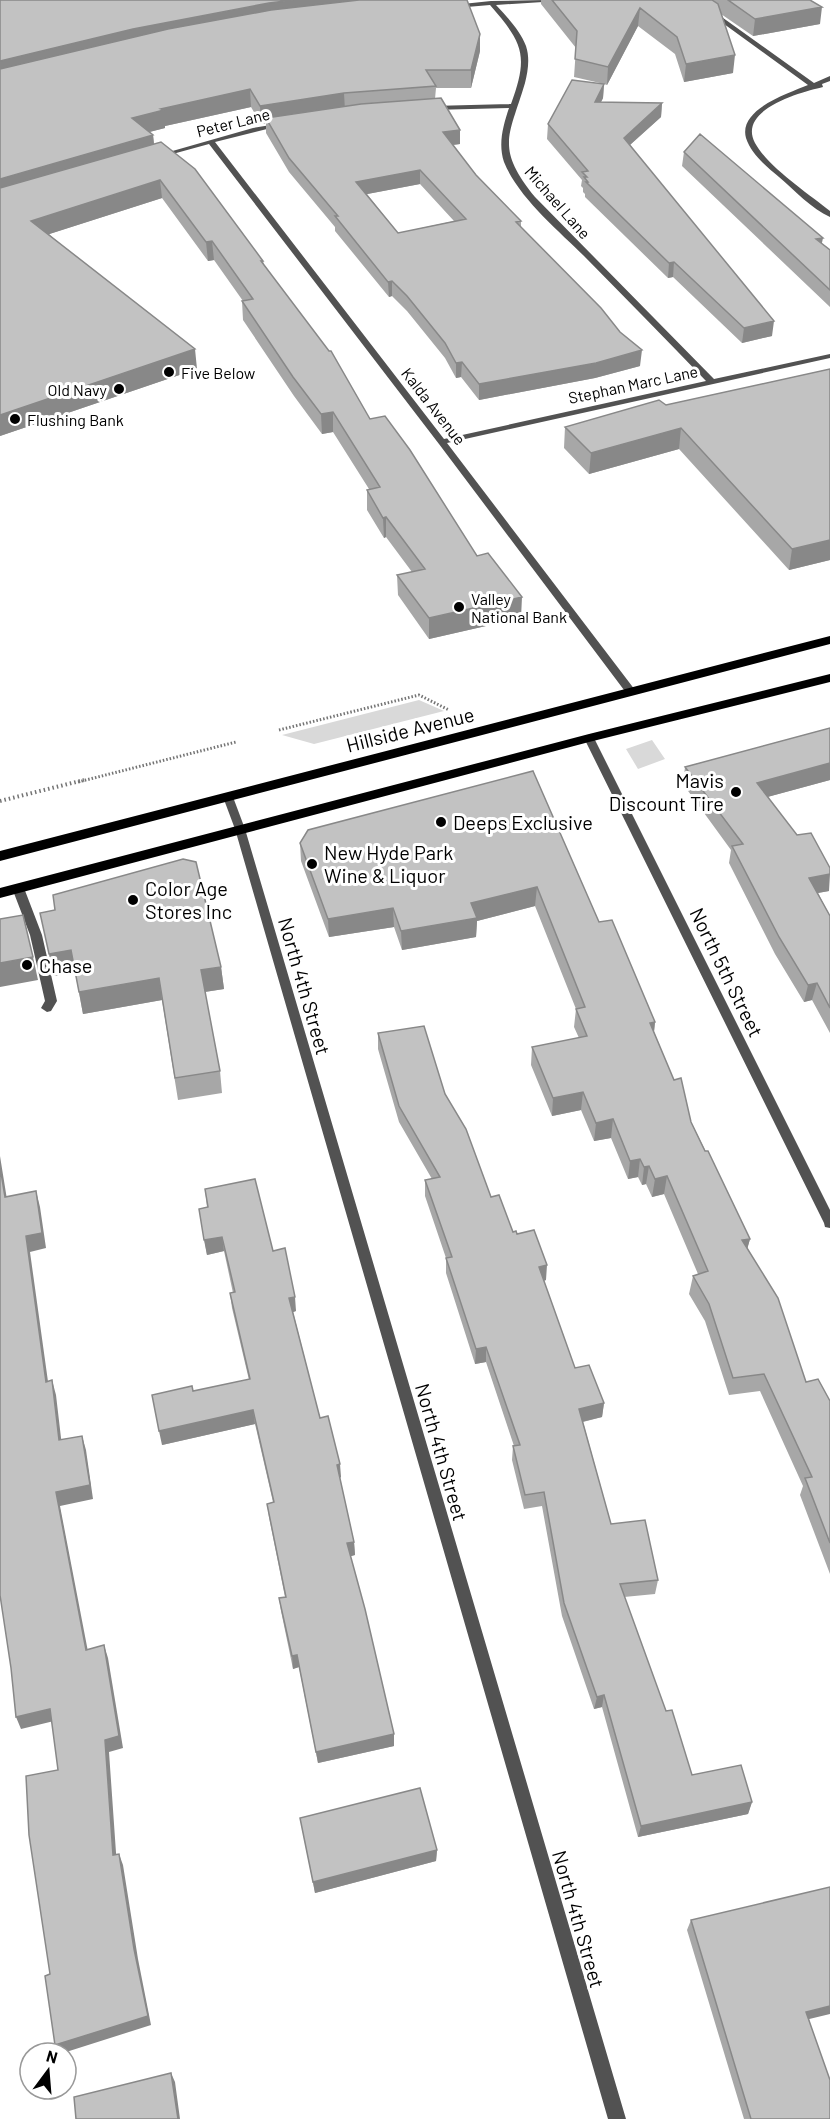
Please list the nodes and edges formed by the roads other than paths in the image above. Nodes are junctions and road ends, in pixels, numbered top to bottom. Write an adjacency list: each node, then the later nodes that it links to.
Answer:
1 (543, 0): 3 (street)
2 (694, 0): 7 (street)
3 (491, 3): 4 (street); 8 (street, Michael Lane)
4 (448, 6)
5 (830, 78): 7 (street)
6 (830, 86): 7 (street)
7 (814, 87): 13 (street)
8 (515, 106): 9 (street); 15 (street, Michael Lane)
9 (422, 108)
10 (286, 123): 11 (street, Peter Lane)
11 (210, 141): 12 (street, Peter Lane); 16 (street, Kalda Avenue)
12 (154, 157)
13 (830, 216)
14 (830, 356): 15 (street, Stephan Marc Lane)
15 (712, 382): 16 (street, Stephan Marc Lane)
16 (442, 442): 19 (street, Kalda Avenue)
17 (830, 640): 19 (main road, Hillside Avenue)
18 (830, 678): 20 (main road)
19 (631, 692): 21 (main road, Hillside Avenue)
20 (589, 738): 22 (main road); 27 (street, North 5th Street)
21 (228, 797): 22 (street, North 4th Street); 23 (main road, Hillside Avenue)
22 (240, 829): 24 (main road); 28 (street, North 4th Street)
23 (0, 856)
24 (18, 888): 25 (main road); 26 (street)
25 (0, 893)
26 (47, 1008)
27 (830, 1223)
28 (618, 2119)

